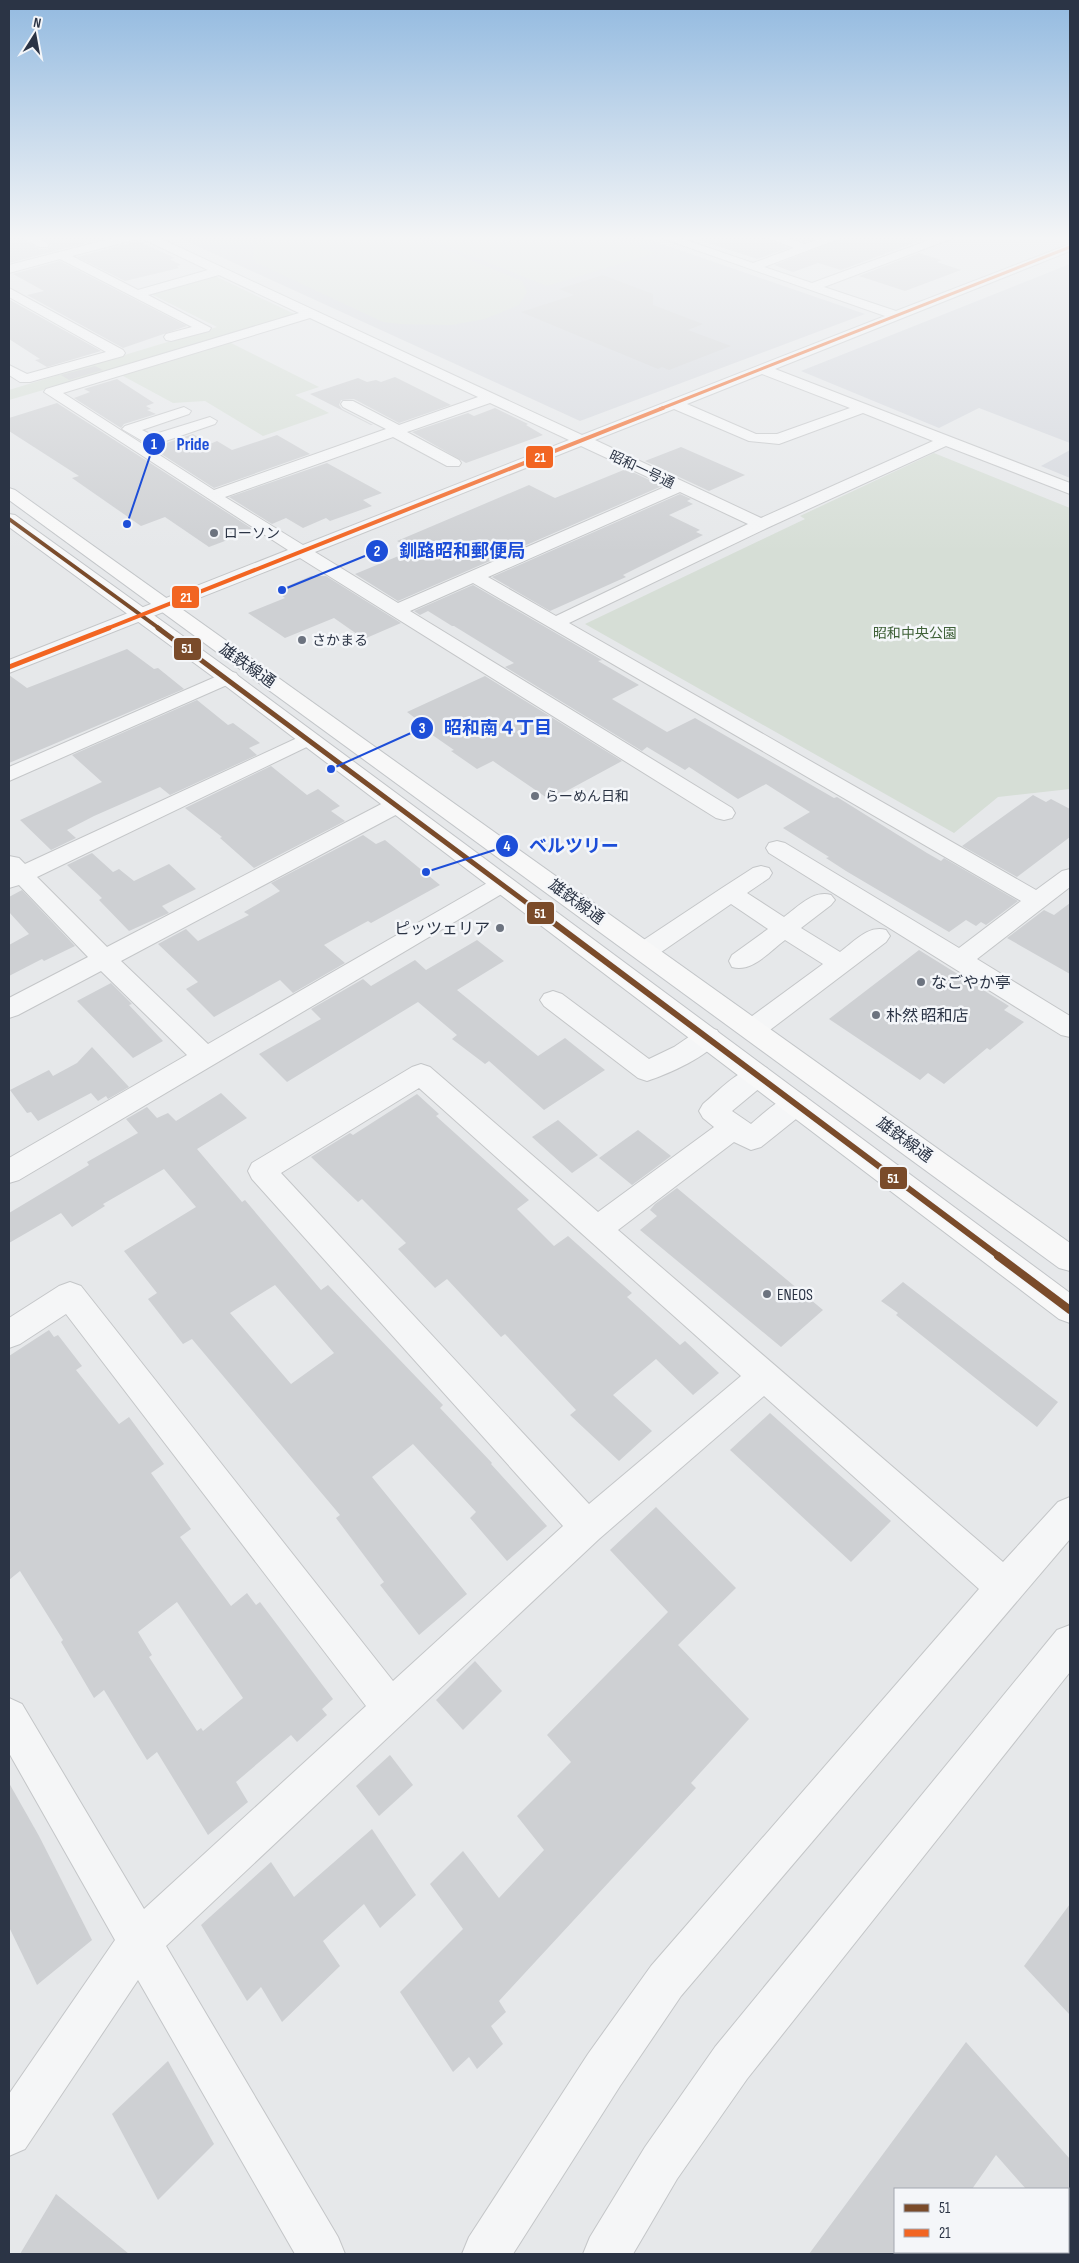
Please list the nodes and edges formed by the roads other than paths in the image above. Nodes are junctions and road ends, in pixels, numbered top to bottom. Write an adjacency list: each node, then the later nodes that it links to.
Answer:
1 (103, 341): 9 (street)
2 (161, 341): 6 (street)
3 (221, 341): 20 (street)
4 (366, 341): 7 (street, 昭和一号通)
5 (835, 341): 10 (street)
6 (156, 342)
7 (378, 346): 8 (street); 11 (street, 昭和一号通)
8 (360, 351)
9 (9, 369)
10 (763, 369): 13 (street); 14 (street)
11 (489, 398): 17 (street); 21 (street, 昭和一号通)
12 (348, 404): 17 (street)
13 (675, 404): 14 (street); 21 (street)
14 (863, 408): 19 (street)
15 (184, 411): 18 (street)
16 (210, 422): 18 (street)
17 (396, 430): 22 (street); 26 (street)
18 (142, 436): 20 (street)
19 (947, 440): 24 (street); 28 (street)
20 (126, 441): 26 (street)
21 (583, 441): 23 (street, 昭和一号通); 29 (street)
22 (453, 463)
23 (679, 487): 28 (street, 昭和一号通); 30 (street)
24 (1070, 489)
25 (9, 493): 31 (main road, 雄鉄線通)
26 (212, 496): 29 (street)
27 (9, 519): 33 (main road, 雄鉄線通)
28 (761, 524): 34 (street)
29 (301, 550): 31 (street); 32 (street)
30 (473, 576): 32 (street); 34 (street)
31 (164, 605): 33 (street); 51 (main road, 雄鉄線通)
32 (398, 610): 40 (street)
33 (139, 615): 35 (street); 36 (main road, 雄鉄線通)
34 (553, 624): 48 (street)
35 (9, 667)
36 (229, 677): 37 (main road, 雄鉄線通); 38 (street)
37 (308, 739): 39 (main road, 雄鉄線通); 42 (street)
38 (9, 775)
39 (397, 805): 45 (main road, 雄鉄線通); 52 (street)
40 (724, 813)
41 (777, 848): 53 (street)
42 (13, 872): 52 (street)
43 (761, 873): 46 (street)
44 (1070, 876): 48 (street)
45 (502, 884): 60 (main road, 雄鉄線通); 61 (street)
46 (730, 894): 49 (street); 51 (street)
47 (824, 900): 49 (street)
48 (1038, 901): 53 (street)
49 (784, 928): 54 (street); 55 (street)
50 (878, 936): 55 (street)
51 (645, 951): 59 (main road, 雄鉄線通)
52 (104, 959): 57 (street); 61 (street)
53 (961, 959): 58 (street)
54 (741, 961)
55 (840, 964): 59 (street)
56 (554, 1000): 60 (street)
57 (9, 1009)
58 (1070, 1028)
59 (753, 1029): 67 (main road, 雄鉄線通)
60 (708, 1037): 62 (main road, 雄鉄線通)
61 (206, 1058): 65 (street)
62 (758, 1075): 63 (main road, 雄鉄線通); 64 (street)
63 (796, 1104): 64 (street); 68 (main road, 雄鉄線通)
64 (734, 1127): 66 (street)
65 (9, 1172)
66 (598, 1229): 70 (street); 72 (street)
67 (1070, 1259)
68 (1070, 1310)
69 (9, 1334): 75 (street)
70 (765, 1374): 72 (street); 73 (street)
71 (1070, 1514): 73 (street)
72 (587, 1527): 75 (street)
73 (1004, 1587): 80 (street)
74 (1070, 1644): 81 (street)
75 (390, 1707): 77 (street)
76 (9, 1717): 77 (street)
77 (140, 1940): 78 (street); 79 (street)
78 (9, 2133)
79 (321, 2254)
80 (486, 2254)
81 (607, 2254)

